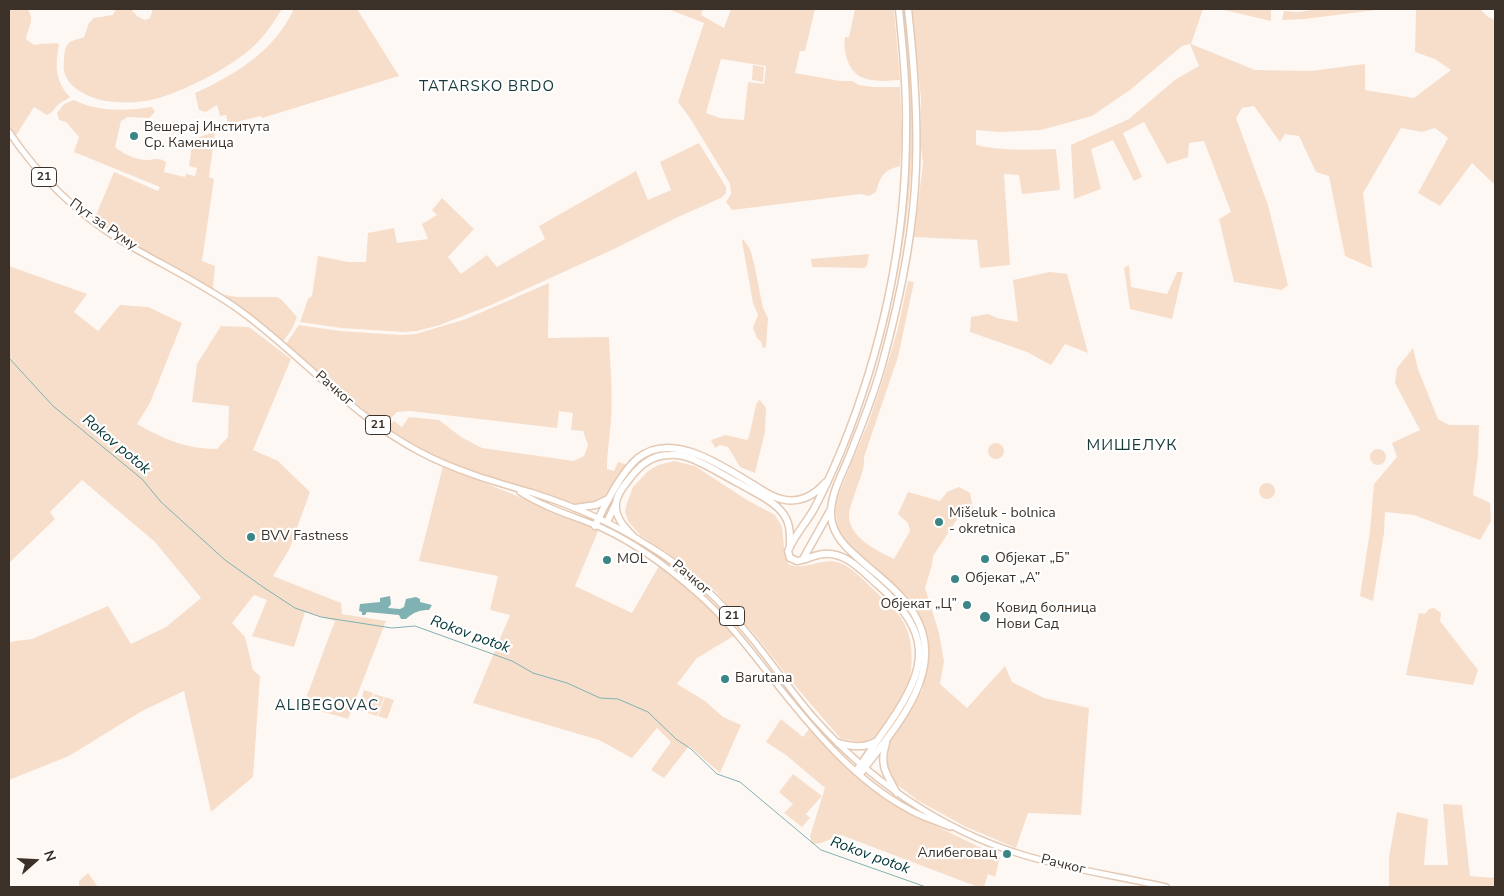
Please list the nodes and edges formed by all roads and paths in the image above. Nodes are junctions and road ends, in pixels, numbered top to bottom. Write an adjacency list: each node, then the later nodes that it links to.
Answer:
1 (899, 9): 5 (highway)
2 (908, 9): 10 (highway)
3 (9, 132): 4 (main road, Пут за Руму / 21)
4 (216, 295): 6 (main road, Рачког / 21)
5 (830, 476): 7 (highway); 15 (highway)
6 (517, 490): 9 (main road, Рачког / 21); 13 (main road, Рачког / 21)
7 (609, 499): 9 (highway); 11 (highway)
8 (616, 503): 12 (highway); 14 (highway); 15 (highway)
9 (575, 508): 11 (main road, Рачког / 21)
10 (831, 509): 16 (highway); 17 (highway)
11 (599, 518): 12 (main road, Рачког / 21); 13 (highway)
12 (606, 522): 14 (main road, Рачког / 21)
13 (595, 526): 20 (main road, Рачког / 21)
14 (633, 536): 19 (main road, Рачког / 21)
15 (790, 548): 16 (highway)
16 (802, 560): 18 (highway)
17 (888, 737): 20 (highway); 21 (highway)
18 (876, 742): 19 (highway); 20 (highway)
19 (838, 743): 20 (main road, Рачког / 21)
20 (860, 769): 21 (main road, Рачког / 21); 22 (main road, Рачког / 21)
21 (897, 793): 22 (main road, Рачког / 21)
22 (965, 832): 23 (main road, Рачког / 21)
23 (1166, 887)

